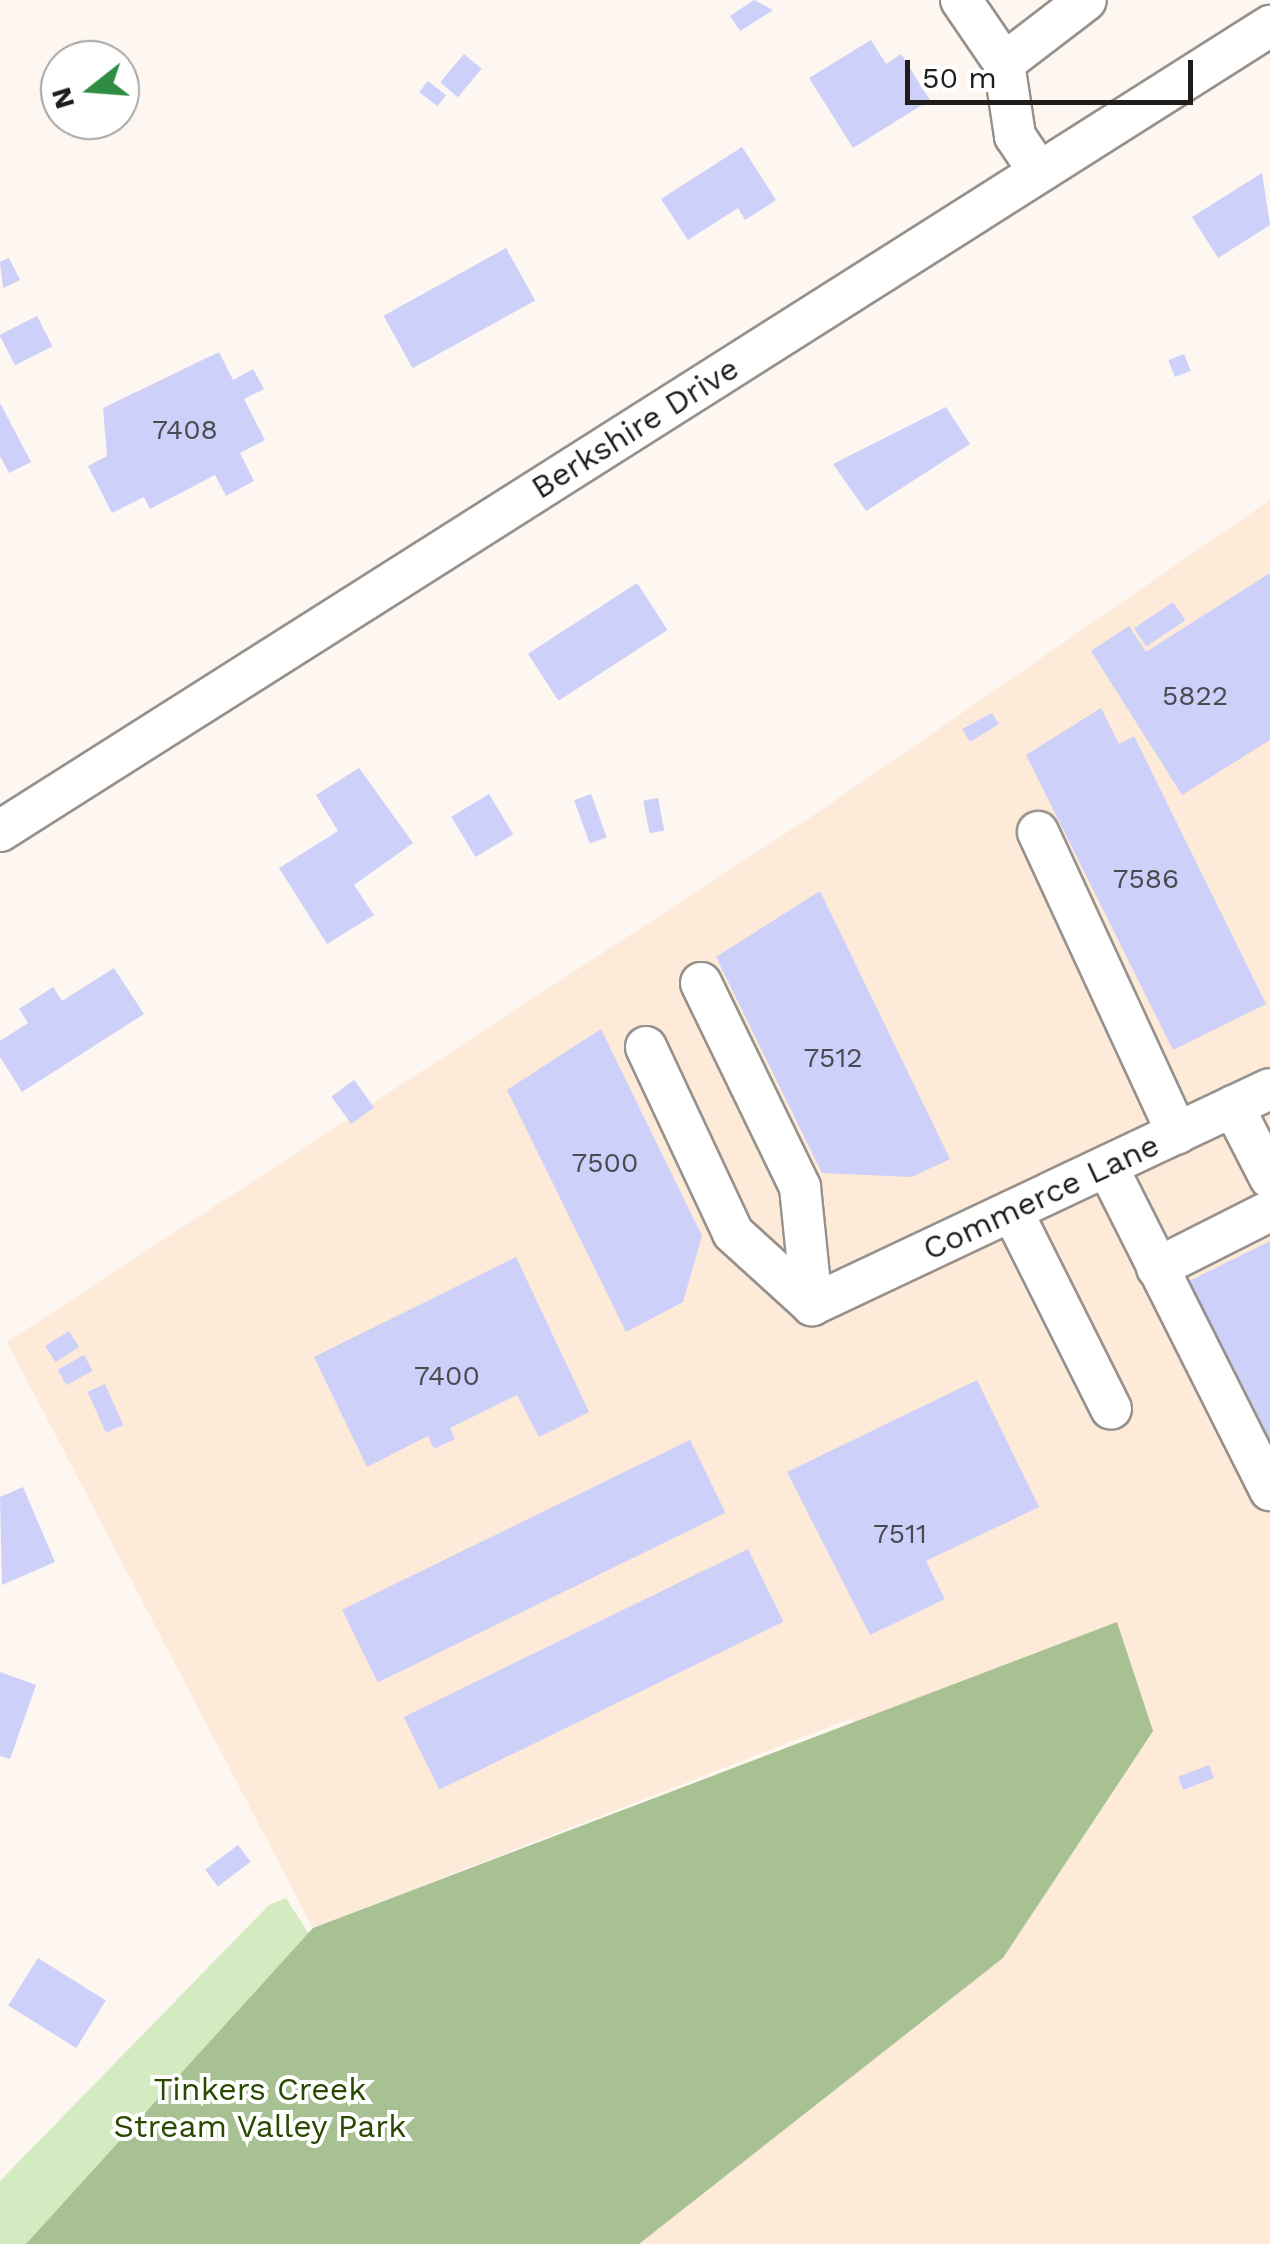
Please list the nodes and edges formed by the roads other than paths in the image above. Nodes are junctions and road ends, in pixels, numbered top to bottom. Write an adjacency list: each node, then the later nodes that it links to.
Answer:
1 (960, 0): 4 (street)
2 (1086, 0): 4 (street)
3 (1270, 26): 5 (street, Berkshire Drive)
4 (1004, 63): 5 (street)
5 (1039, 172): 6 (street, Berkshire Drive)
6 (0, 831)
7 (1038, 832): 12 (street)
8 (701, 983): 18 (street)
9 (646, 1047): 18 (street)
10 (1270, 1089): 11 (street, Commerce Lane)
11 (1232, 1106): 12 (street, Commerce Lane); 14 (street)
12 (1177, 1133): 13 (street, Commerce Lane)
13 (1106, 1166): 15 (street, Commerce Lane); 17 (street)
14 (1270, 1178)
15 (1012, 1211): 18 (street, Commerce Lane); 19 (street)
16 (1270, 1211): 17 (street)
17 (1157, 1268): 20 (street)
18 (812, 1305)
19 (1111, 1409)
20 (1270, 1490)

